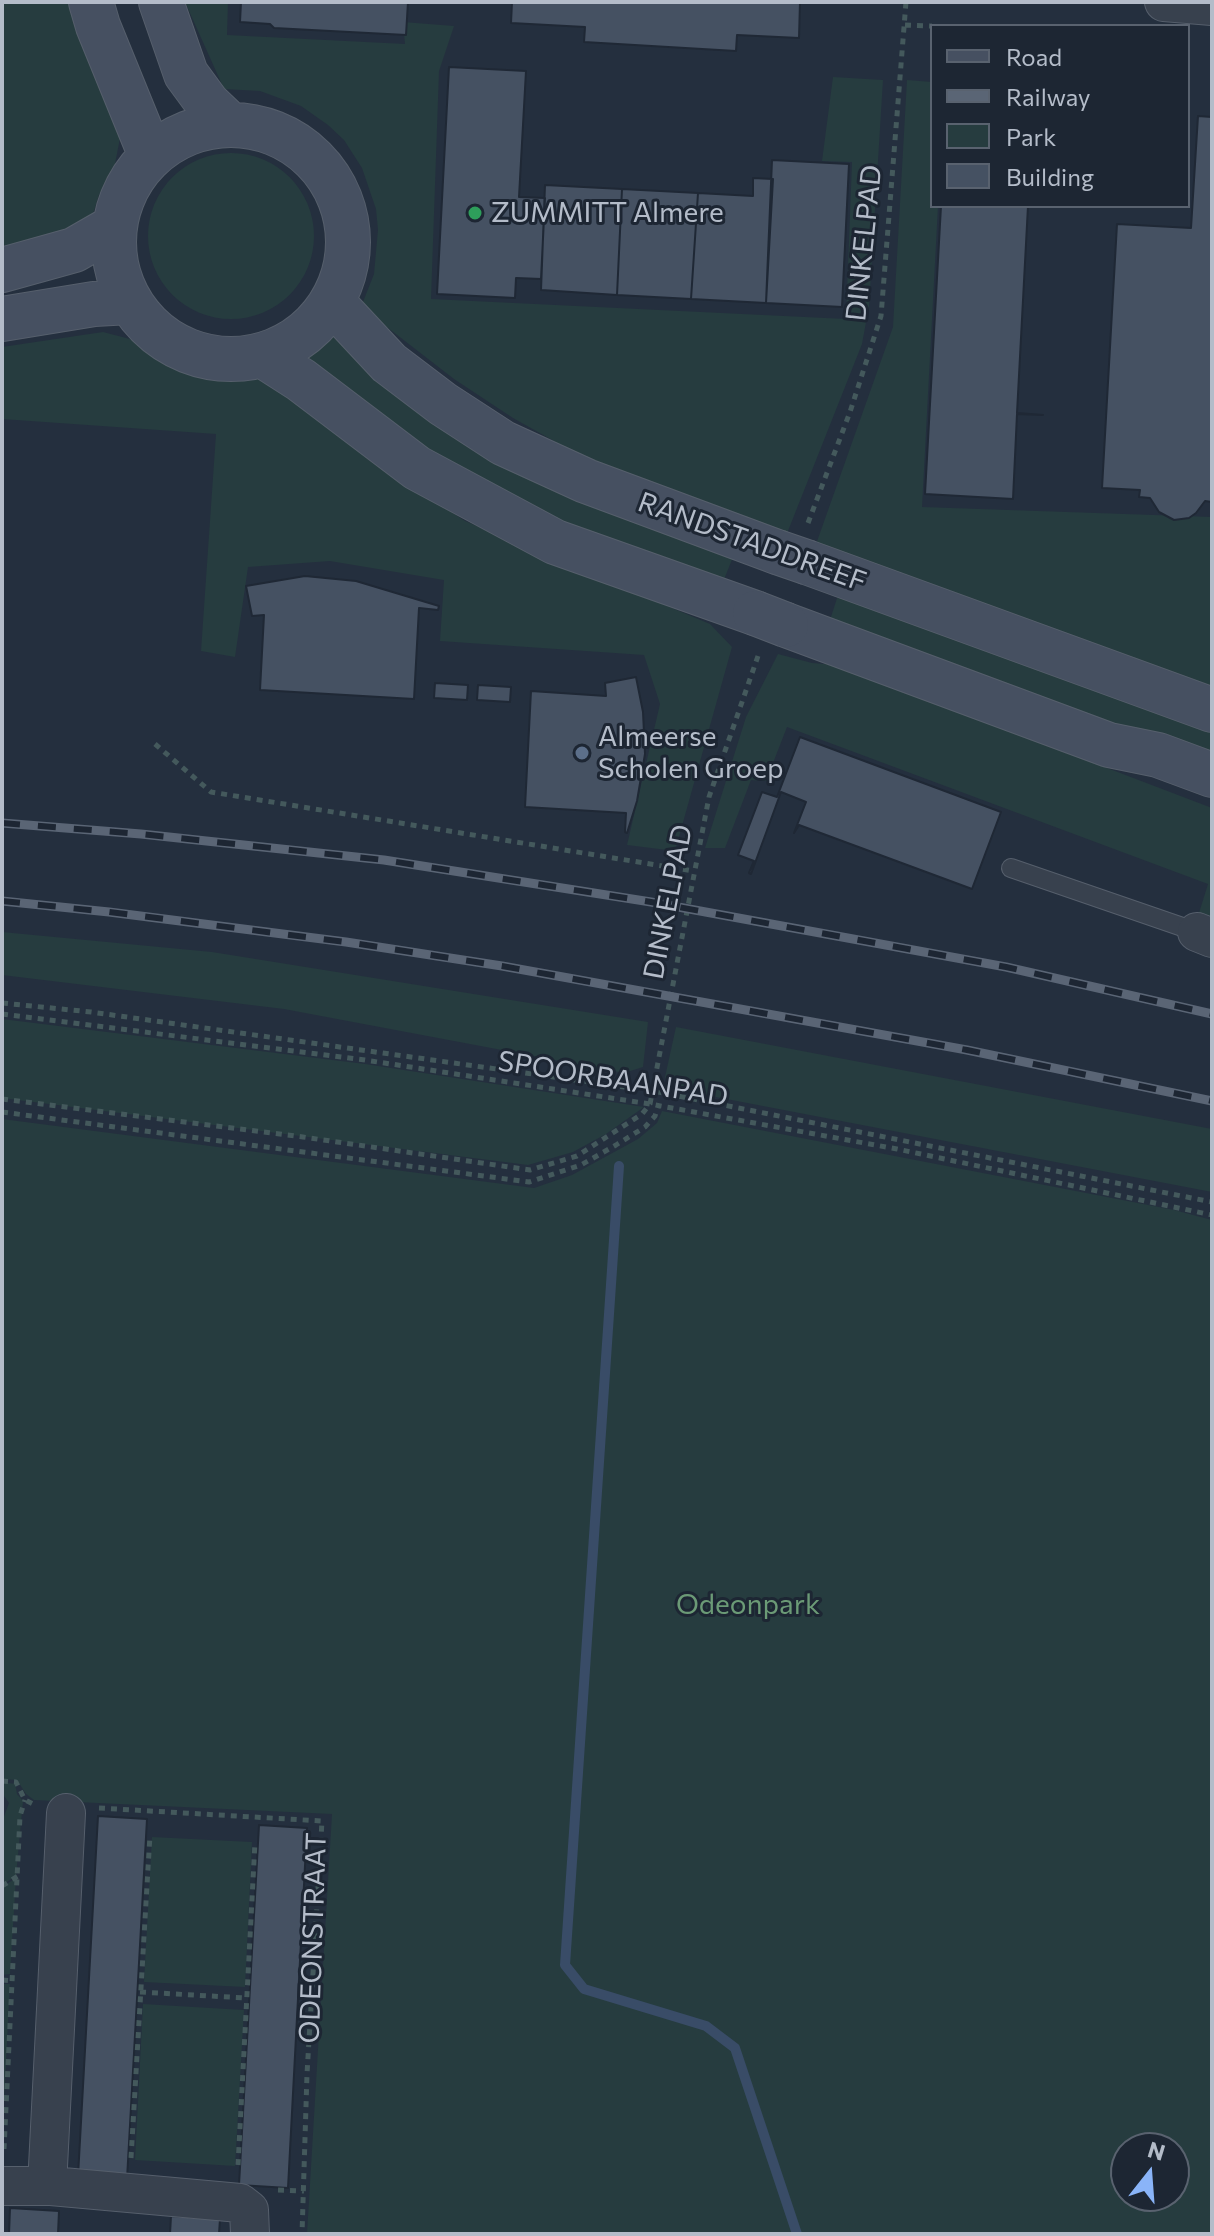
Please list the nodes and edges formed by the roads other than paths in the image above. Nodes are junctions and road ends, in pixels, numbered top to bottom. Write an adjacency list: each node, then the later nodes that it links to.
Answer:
1 (91, 2): 6 (main road)
2 (161, 2): 5 (main road)
3 (1164, 2): 4 (street)
4 (1212, 6)
5 (229, 124): 6 (main road); 10 (main road)
6 (151, 156): 7 (main road)
7 (114, 227): 8 (main road); 9 (main road)
8 (2, 270)
9 (130, 302): 11 (main road); 12 (main road)
10 (333, 303): 12 (main road); 13 (main road, RANDSTADDREEF)
11 (2, 319)
12 (262, 355): 14 (main road)
13 (1212, 710)
14 (1109, 745): 15 (main road); 16 (main road)
15 (1212, 775)
16 (1212, 797)
17 (1011, 868): 18 (lane)
18 (1204, 935)
19 (64, 1809): 21 (street)
20 (3, 2170): 21 (street)
21 (47, 2186): 22 (street)
22 (250, 2234)

